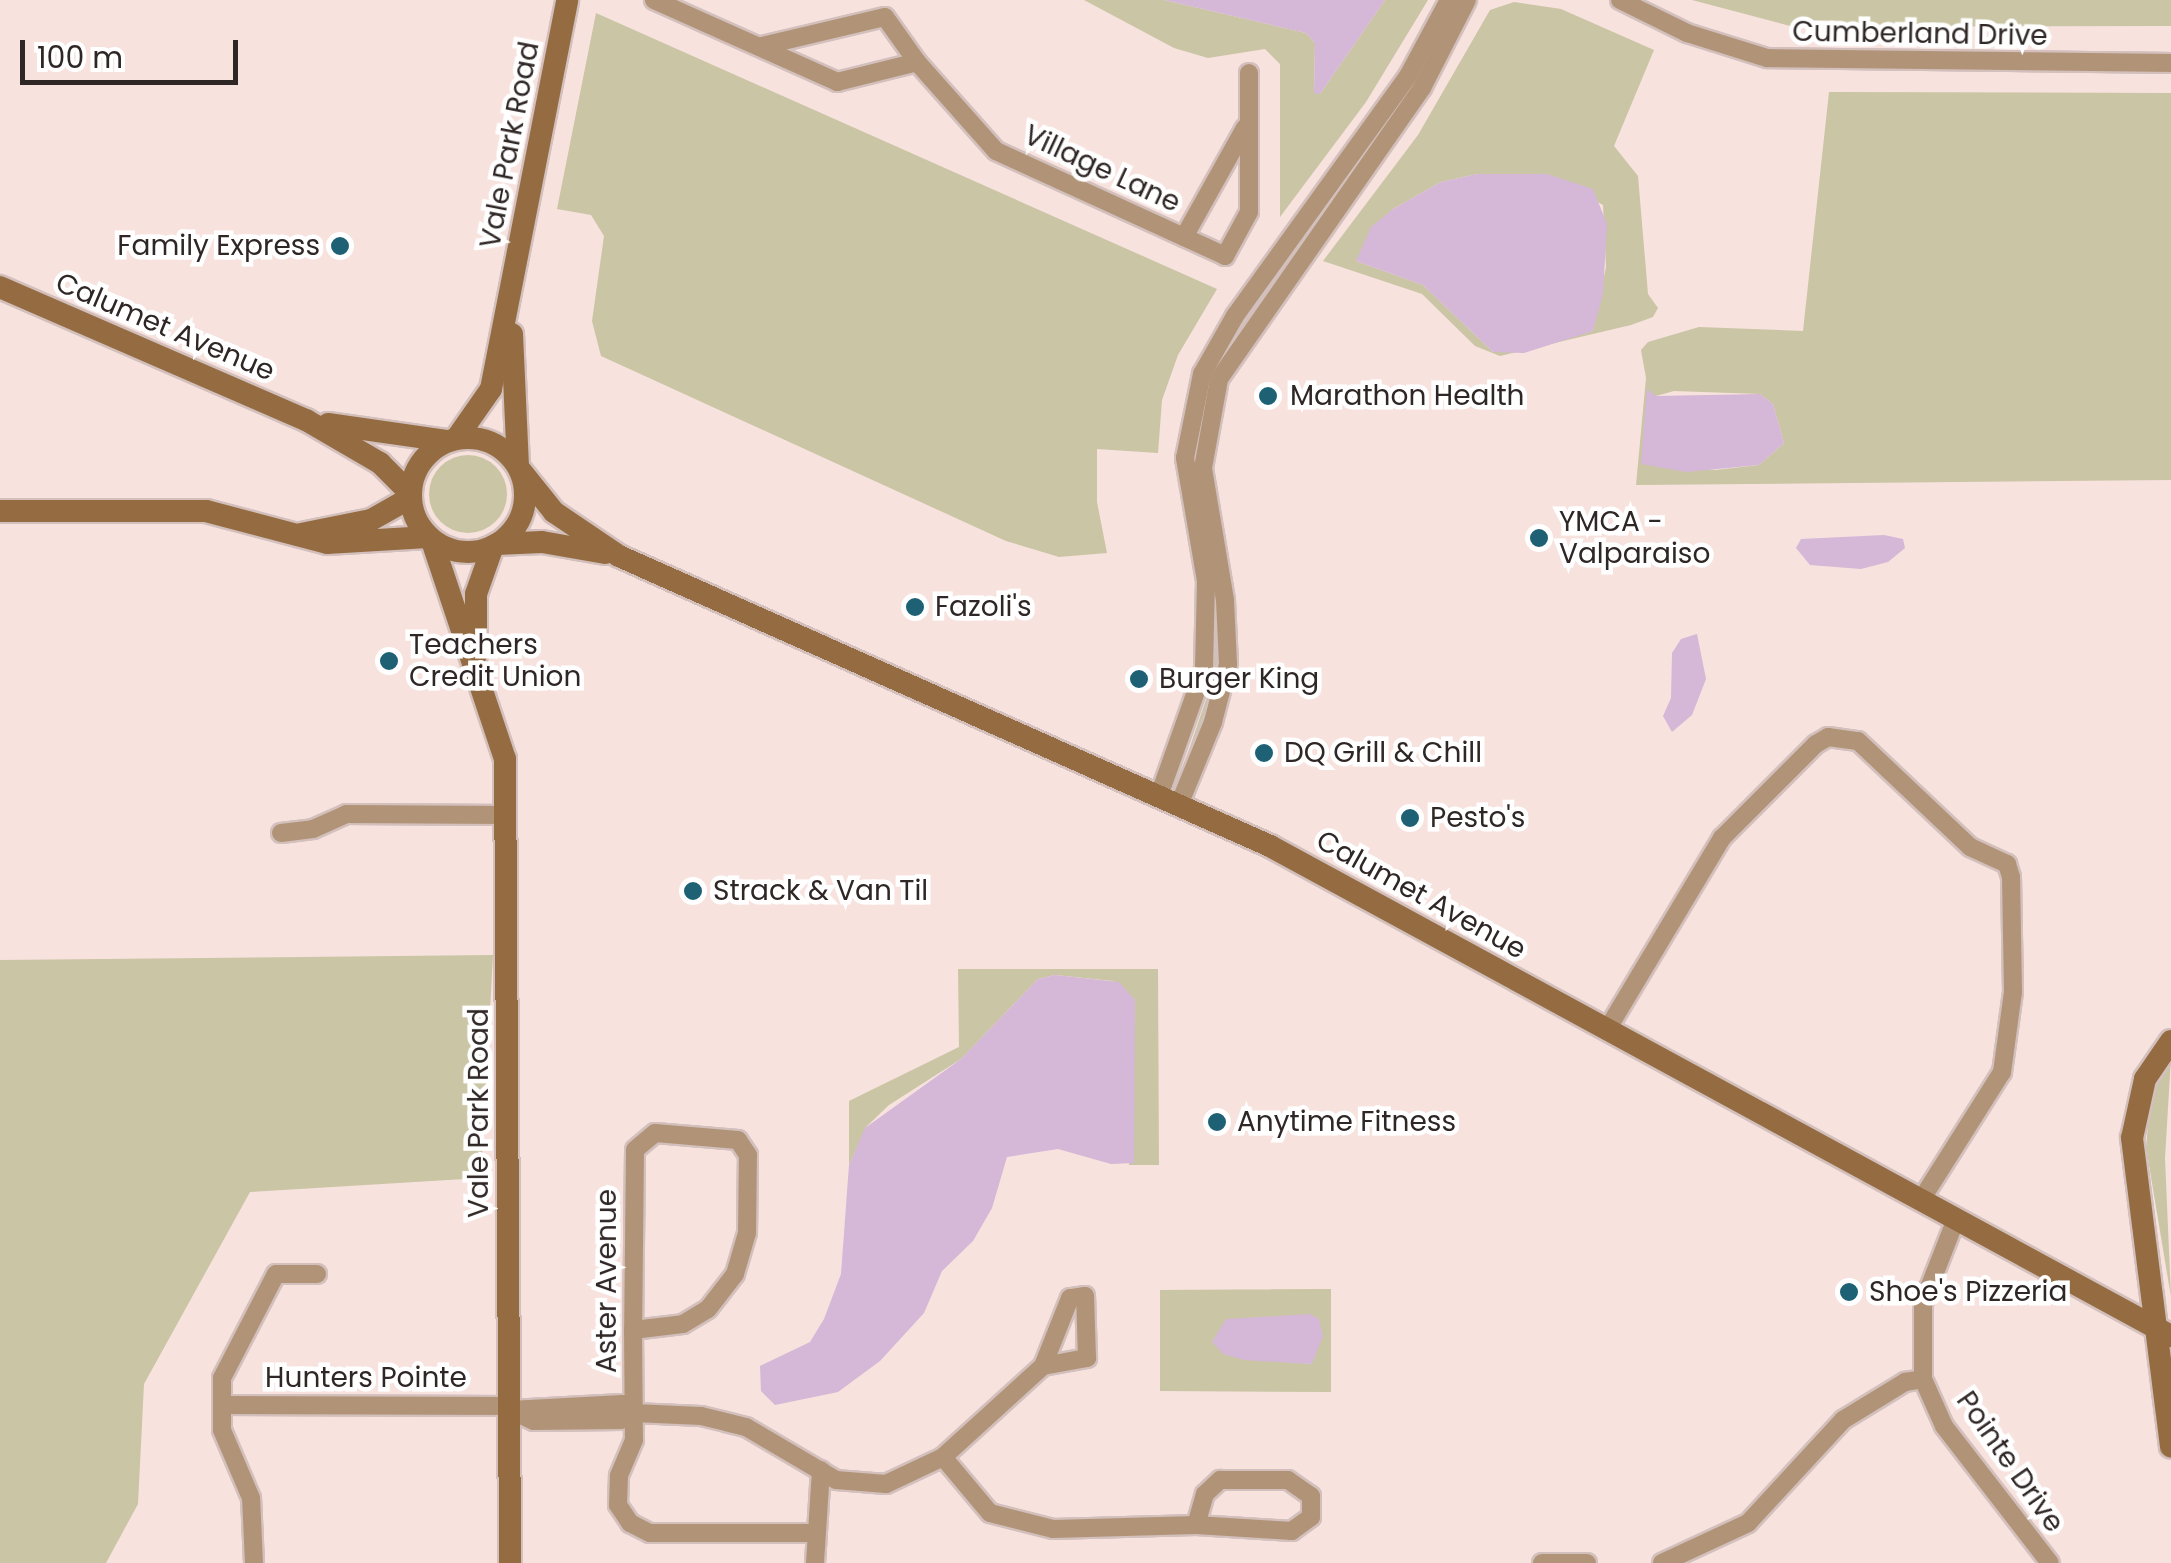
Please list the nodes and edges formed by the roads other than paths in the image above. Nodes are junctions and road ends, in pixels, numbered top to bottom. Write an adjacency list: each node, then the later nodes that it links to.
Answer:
1 (567, 0): 13 (main road, Vale Park Road)
2 (654, 0): 6 (street)
3 (1449, 0): 24 (street)
4 (1467, 0): 24 (street)
5 (1620, 0): 8 (street, Cumberland Drive)
6 (762, 46): 7 (street); 7 (street, Village Lane)
7 (917, 62): 11 (street, Village Lane)
8 (2171, 64)
9 (1249, 73): 10 (street, Village Lane)
10 (1247, 125): 11 (street, Village Lane); 11 (street, Village Lane)
11 (1184, 236)
12 (0, 287): 14 (main road, Calumet Avenue)
13 (511, 302): 15 (main road, Vale Park Road); 16 (main road, Vale Park Road)
14 (306, 420): 15 (main road, Calumet Avenue); 17 (main road, Calumet Avenue)
15 (452, 440): 16 (main road); 17 (main road)
16 (519, 468): 21 (main road); 22 (main road, Calumet Avenue)
17 (410, 496): 19 (main road); 20 (main road)
18 (0, 511): 19 (main road)
19 (302, 534): 20 (main road)
20 (430, 539): 21 (main road); 23 (main road, Vale Park Road)
21 (495, 546): 22 (main road, Calumet Avenue); 23 (main road, Vale Park Road)
22 (619, 556): 24 (main road, Calumet Avenue)
23 (476, 668): 25 (main road, Vale Park Road)
24 (1169, 800): 27 (main road, Calumet Avenue)
25 (507, 815): 26 (street); 37 (main road, Vale Park Road)
26 (281, 833)
27 (1607, 1030): 29 (main road, Calumet Avenue); 29 (street)
28 (2171, 1042): 33 (main road)
29 (1921, 1200): 30 (main road, Calumet Avenue)
30 (1956, 1219): 33 (main road, Calumet Avenue); 35 (street, Pointe Drive)
31 (317, 1274): 36 (street, Hunters Pointe)
32 (633, 1330): 32 (street, Aster Avenue); 38 (street, Aster Avenue)
33 (2163, 1333): 39 (main road)
34 (1043, 1366): 40 (street, Hunters Pointe)
35 (1923, 1379): 49 (street); 50 (street, Pointe Drive)
36 (222, 1405): 37 (street, Hunters Pointe); 44 (street, Hunters Pointe)
37 (510, 1408): 38 (street, Hunters Pointe); 45 (main road, Vale Park Road)
38 (634, 1413): 41 (street, Hunters Pointe); 43 (street, Aster Avenue)
39 (2171, 1446)
40 (943, 1457): 41 (street, Hunters Pointe); 42 (street)
41 (821, 1470): 43 (street)
42 (1196, 1525): 42 (street)
43 (816, 1532): 46 (street)
44 (254, 1563)
45 (510, 1563)
46 (815, 1563)
47 (1542, 1563): 48 (street)
48 (1587, 1563)
49 (1662, 1563)
50 (2050, 1563)

